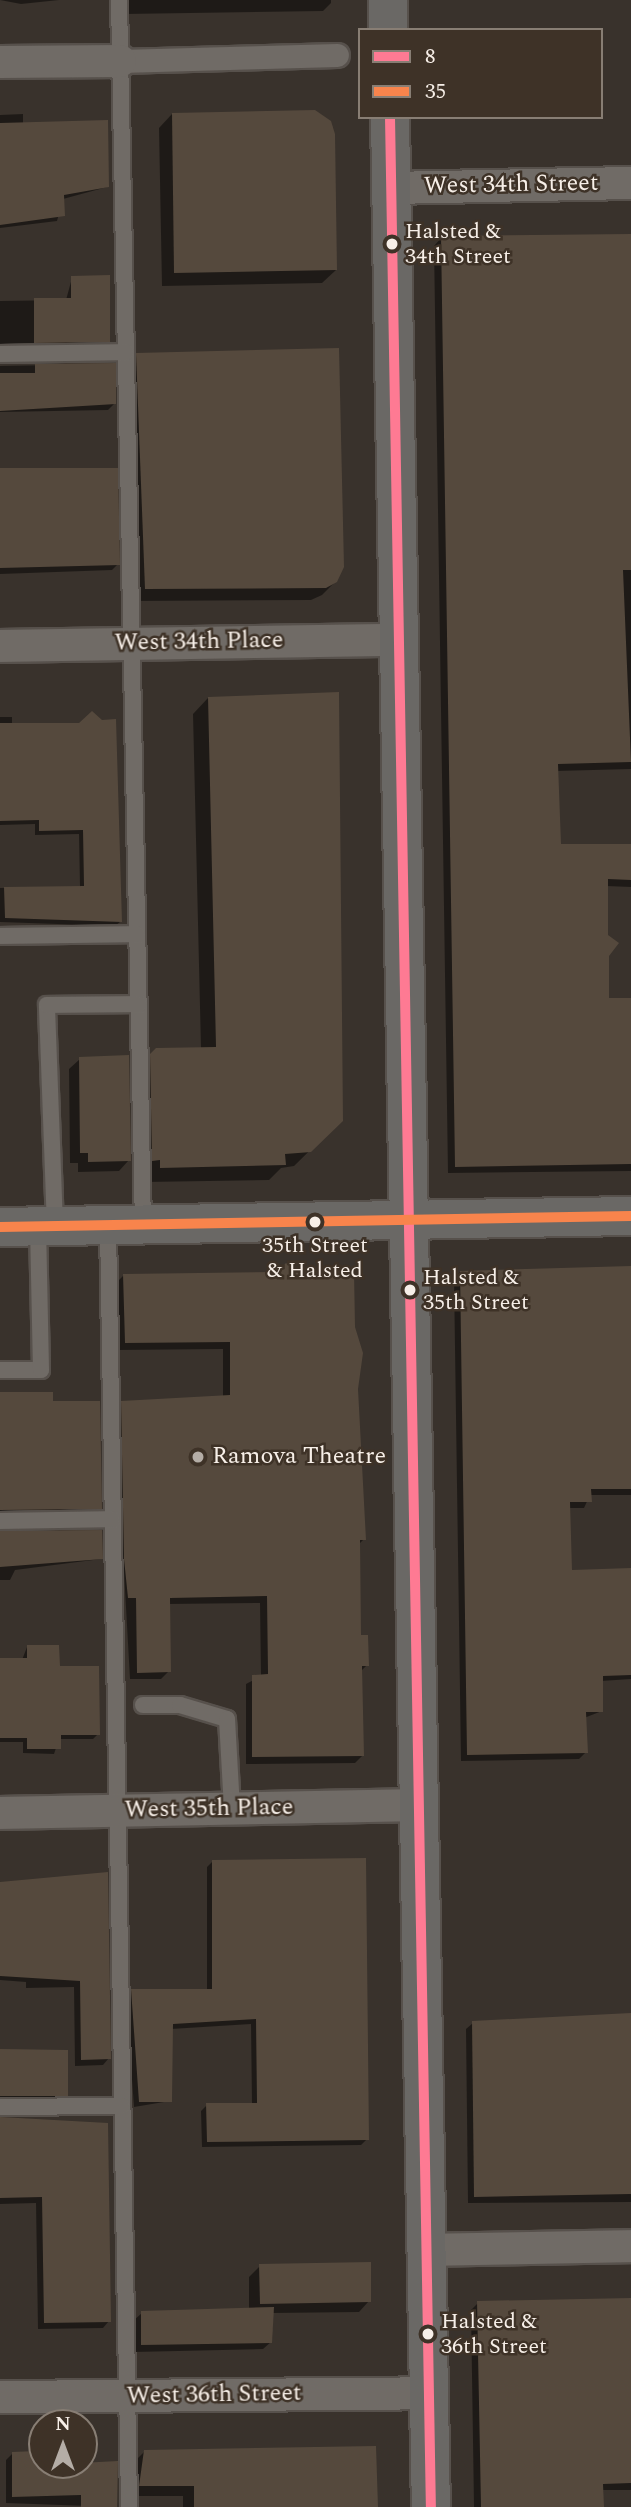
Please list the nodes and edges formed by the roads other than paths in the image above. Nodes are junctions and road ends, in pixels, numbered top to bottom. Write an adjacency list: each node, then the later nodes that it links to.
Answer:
1 (119, 0): 5 (lane)
2 (388, 0): 3 (main road)
3 (388, 28)
4 (337, 55): 5 (street)
5 (120, 61): 6 (street); 10 (lane)
6 (0, 62)
7 (390, 119): 9 (main road)
8 (631, 183): 9 (street, West 34th Street)
9 (391, 188): 12 (main road)
10 (126, 352): 11 (lane); 13 (lane)
11 (0, 354)
12 (399, 640): 13 (street, West 34th Place); 19 (main road)
13 (132, 643): 14 (street, West 34th Place); 15 (lane)
14 (0, 646)
15 (137, 934): 16 (lane); 17 (lane)
16 (0, 936)
17 (139, 1004): 20 (lane); 21 (lane)
18 (631, 1216): 19 (main road)
19 (408, 1219): 20 (main road); 27 (main road)
20 (126, 1225): 21 (main road); 24 (lane)
21 (47, 1226): 22 (main road); 23 (lane)
22 (0, 1227)
23 (0, 1370)
24 (112, 1519): 25 (lane); 29 (lane)
25 (0, 1521)
26 (143, 1705): 28 (lane)
27 (418, 1805): 28 (street, West 35th Place); 34 (main road)
28 (232, 1809): 29 (street, West 35th Place)
29 (117, 1811): 30 (street, West 35th Place); 31 (lane)
30 (0, 1813)
31 (122, 2106): 32 (lane); 36 (lane)
32 (0, 2107)
33 (631, 2246): 34 (street)
34 (426, 2250): 35 (main road)
35 (429, 2393): 36 (street, West 36th Street); 39 (main road)
36 (127, 2396): 37 (street, West 36th Street); 38 (lane)
37 (0, 2398)
38 (129, 2507)
39 (431, 2507)

